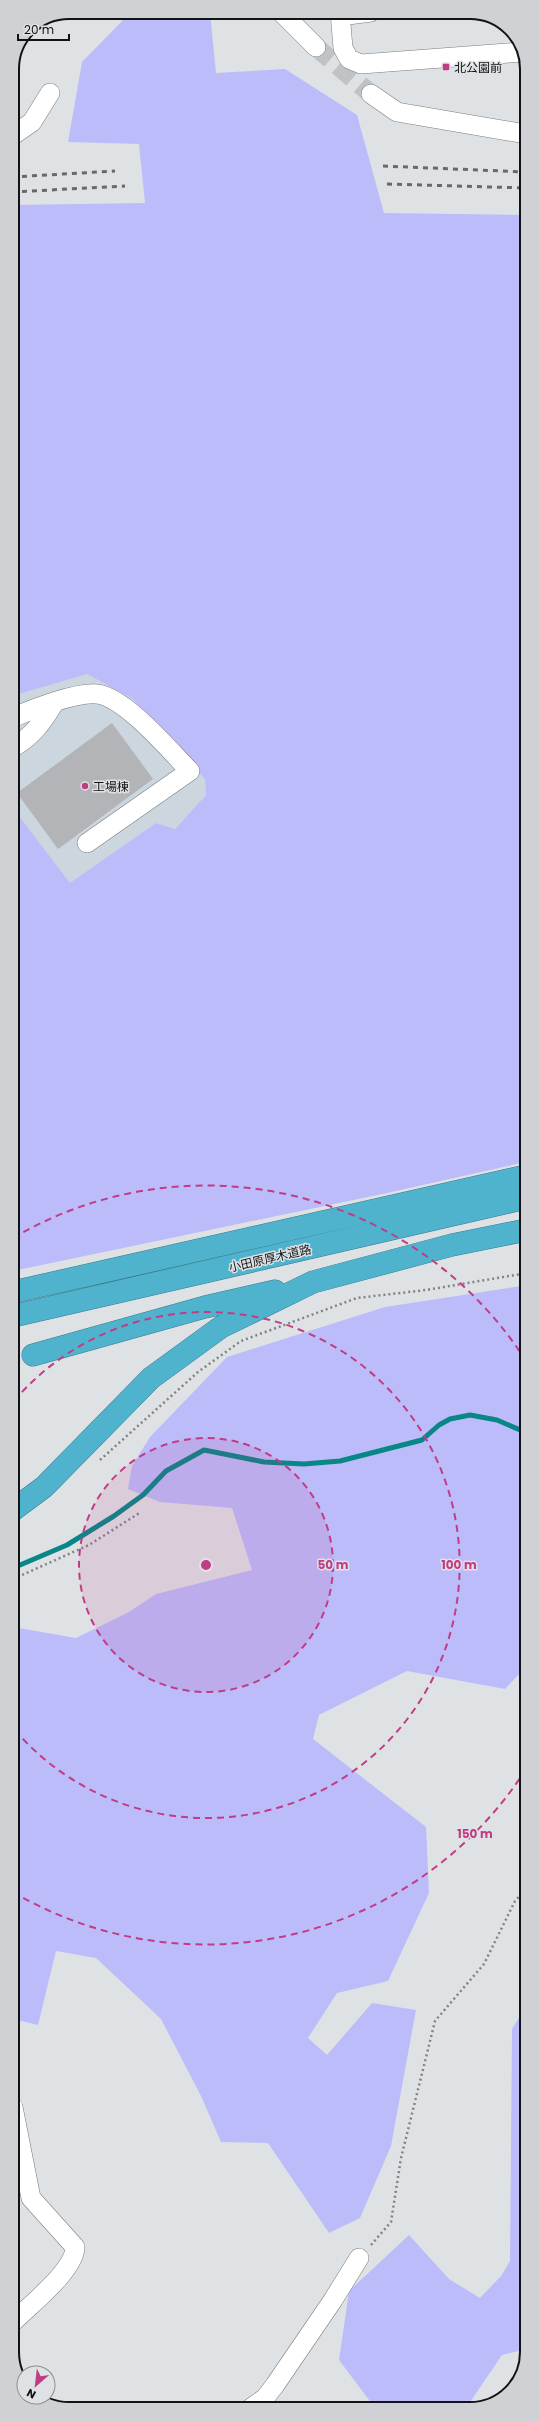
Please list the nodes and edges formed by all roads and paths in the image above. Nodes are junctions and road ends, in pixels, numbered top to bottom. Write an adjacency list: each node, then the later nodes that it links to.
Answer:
1 (288, 19): 3 (street)
2 (340, 19): 4 (street)
3 (316, 47)
4 (517, 52)
5 (50, 93): 7 (street)
6 (371, 94): 8 (street)
7 (19, 131)
8 (520, 133)
9 (54, 703): 10 (street); 11 (street); 12 (street)
10 (19, 714)
11 (19, 744)
12 (88, 843)
13 (520, 1177): 18 (highway, 小田原厚木道路)
14 (520, 1199): 19 (highway, 小田原厚木道路)
15 (520, 1231): 17 (highway)
16 (520, 1274): 21 (path)
17 (313, 1282): 20 (highway); 22 (highway)
18 (19, 1291)
19 (19, 1315)
20 (33, 1355)
21 (95, 1464)
22 (19, 1506)
23 (141, 1512): 24 (path)
24 (19, 1576)
25 (520, 1896): 27 (path)
26 (19, 2137): 28 (street)
27 (359, 2258): 29 (street)
28 (19, 2316)
29 (259, 2402)

